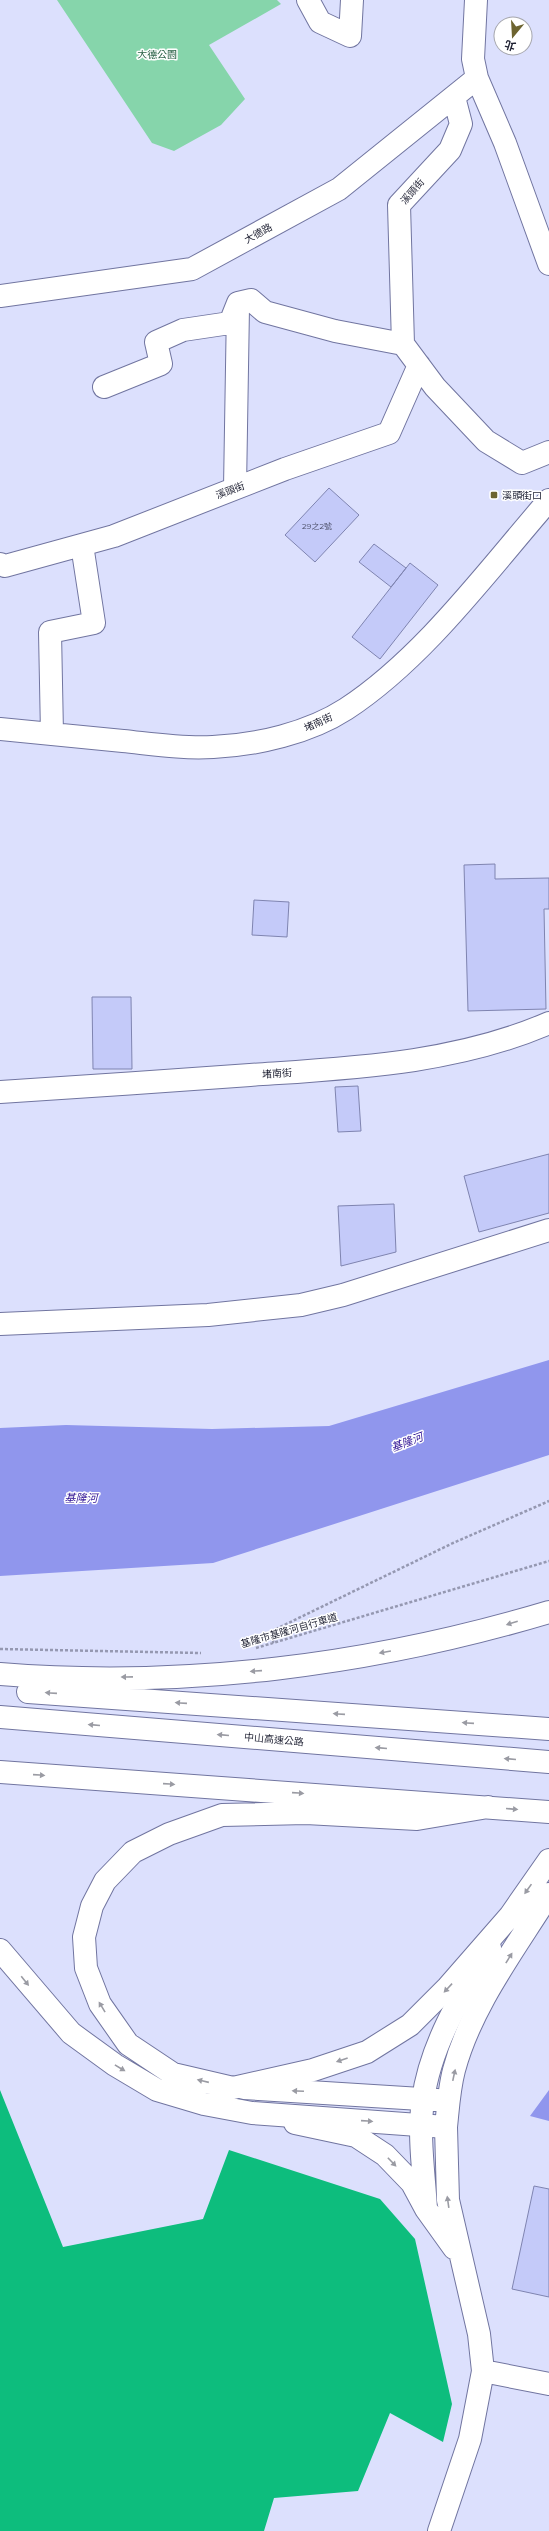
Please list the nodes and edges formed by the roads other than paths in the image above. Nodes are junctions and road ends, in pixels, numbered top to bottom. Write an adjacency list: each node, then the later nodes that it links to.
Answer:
1 (308, 0): 2 (main road)
2 (352, 0)
3 (476, 0): 4 (main road)
4 (477, 78): 5 (main road, 大德路); 6 (main road)
5 (454, 96): 7 (main road, 大德路); 9 (main road, 溪頭街)
6 (549, 264)
7 (0, 296)
8 (238, 303): 9 (main road); 11 (main road); 13 (main road)
9 (402, 344): 10 (main road)
10 (419, 365): 12 (main road); 13 (main road, 溪頭街)
11 (104, 387)
12 (549, 452)
13 (235, 488): 15 (main road, 溪頭街)
14 (549, 500): 18 (main road, 堵南街)
15 (82, 545): 16 (main road, 溪頭街); 18 (main road)
16 (0, 564)
17 (0, 728): 18 (main road, 堵南街)
18 (52, 734)
19 (549, 1023): 20 (main road, 堵南街)
20 (0, 1092)
21 (549, 1230): 22 (main road)
22 (0, 1324)
23 (549, 1612): 24 (main road, one-way to 24)
24 (0, 1674)
25 (0, 1690): 27 (main road, one-way to 25)
26 (0, 1717): 28 (main road, 中山高速公路, one-way to 26)
27 (549, 1729)
28 (549, 1762)
29 (0, 1772): 30 (main road, one-way to 30)
30 (488, 1807): 31 (main road, one-way to 31); 36 (main road, one-way to 30)
31 (549, 1812)
32 (548, 1861): 34 (main road, one-way to 34)
33 (549, 1894): 38 (main road, one-way to 33)
34 (510, 1916): 36 (main road, one-way to 36); 37 (main road)
35 (0, 1950): 39 (main road, one-way to 39)
36 (233, 2088): 37 (main road, one-way to 36)
37 (423, 2099): 38 (main road); 40 (main road)
38 (449, 2101): 41 (main road)
39 (252, 2113): 40 (main road, one-way to 40); 42 (main road, one-way to 42)
40 (421, 2125): 41 (main road); 42 (main road)
41 (446, 2127): 43 (main road, one-way to 41)
42 (426, 2209): 43 (main road)
43 (459, 2254): 44 (main road)
44 (483, 2370): 45 (main road); 46 (main road)
45 (549, 2384)
46 (439, 2531)

